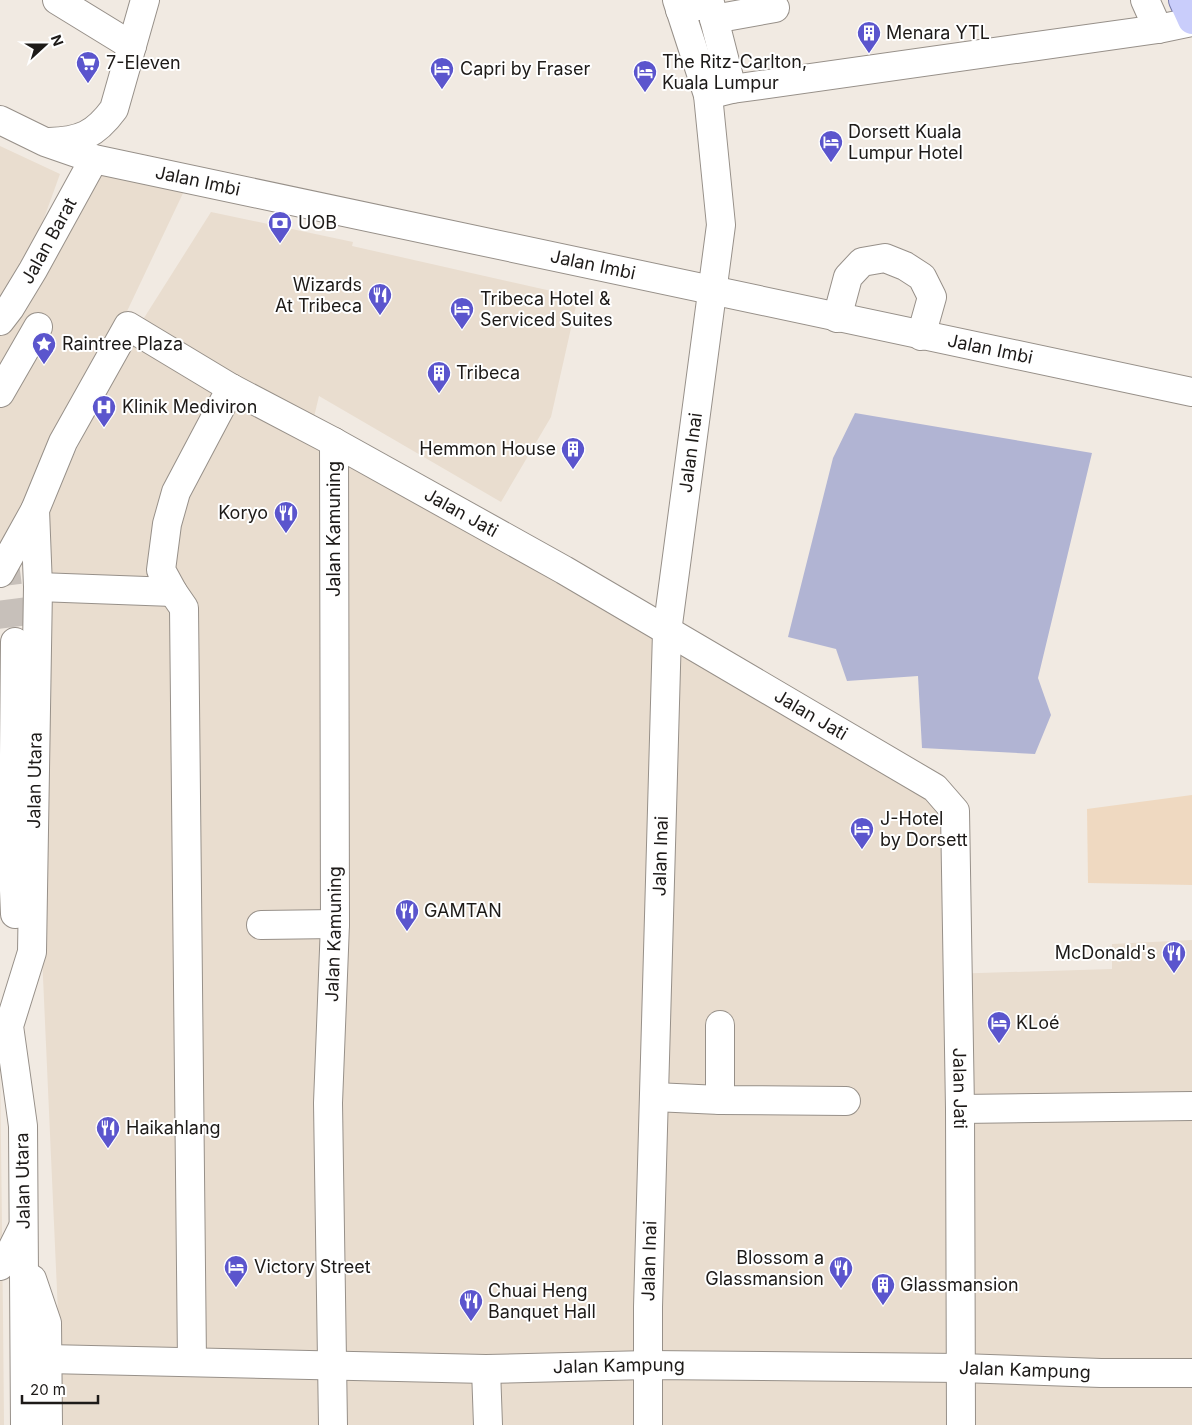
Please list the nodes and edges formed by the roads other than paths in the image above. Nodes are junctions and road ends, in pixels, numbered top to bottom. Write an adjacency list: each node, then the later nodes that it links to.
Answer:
1 (57, 0): 10 (street)
2 (144, 0): 10 (street)
3 (1145, 0): 9 (street)
4 (1182, 0): 8 (main road)
5 (678, 5): 7 (street); 11 (street)
6 (775, 8): 7 (street)
7 (714, 19): 11 (street)
8 (1192, 21): 9 (street)
9 (1158, 29): 11 (street)
10 (132, 46): 13 (street)
11 (720, 92): 15 (street, Jalan Inai)
12 (0, 120): 13 (street, Jalan Imbi)
13 (44, 142): 14 (street, Jalan Imbi)
14 (94, 160): 15 (street, Jalan Imbi); 16 (street, Jalan Barat)
15 (712, 291): 17 (street, Jalan Imbi); 29 (street, Jalan Inai)
16 (3, 310)
17 (837, 318): 20 (street, Jalan Imbi); 20 (street)
18 (128, 326): 21 (street, Jalan Jati); 25 (street, Jalan Utara)
19 (38, 327): 23 (street)
20 (921, 336): 22 (street, Jalan Imbi)
21 (231, 388): 24 (street, Jalan Jati); 28 (street)
22 (1192, 392)
23 (0, 393)
24 (334, 442): 29 (street, Jalan Jati); 31 (street, Jalan Kamuning)
25 (35, 510): 26 (street); 27 (street, Jalan Utara)
26 (0, 573)
27 (38, 587): 28 (street); 33 (street, Jalan Utara)
28 (173, 592): 44 (street)
29 (667, 632): 35 (street, Jalan Inai); 39 (street, Jalan Jati)
30 (15, 642): 33 (street)
31 (335, 924): 32 (street); 45 (street, Jalan Kamuning)
32 (261, 925)
33 (9, 989): 40 (street, Jalan Utara)
34 (720, 1025): 36 (street)
35 (654, 1097): 36 (street); 46 (street, Jalan Inai)
36 (720, 1100): 37 (street)
37 (846, 1101)
38 (1192, 1106): 39 (street)
39 (960, 1109): 47 (street, Jalan Jati)
40 (24, 1225): 41 (street, Jalan Utara); 42 (street)
41 (24, 1252): 43 (street, Jalan Utara); 50 (street, Jalan Utara)
42 (0, 1266)
43 (47, 1359): 44 (street, Jalan Kampung); 50 (street, Jalan Utara)
44 (192, 1362): 45 (street, Jalan Kampung)
45 (333, 1365): 48 (street, Jalan Kampung); 51 (street, Jalan Kamuning)
46 (648, 1365): 47 (street, Jalan Kampung); 48 (street, Jalan Kampung); 53 (street, Jalan Inai)
47 (961, 1368): 49 (street, Jalan Kampung); 54 (street, Jalan Jati)
48 (486, 1369): 52 (street)
49 (1192, 1373)
50 (30, 1425)
51 (333, 1425)
52 (488, 1425)
53 (648, 1425)
54 (961, 1425)

